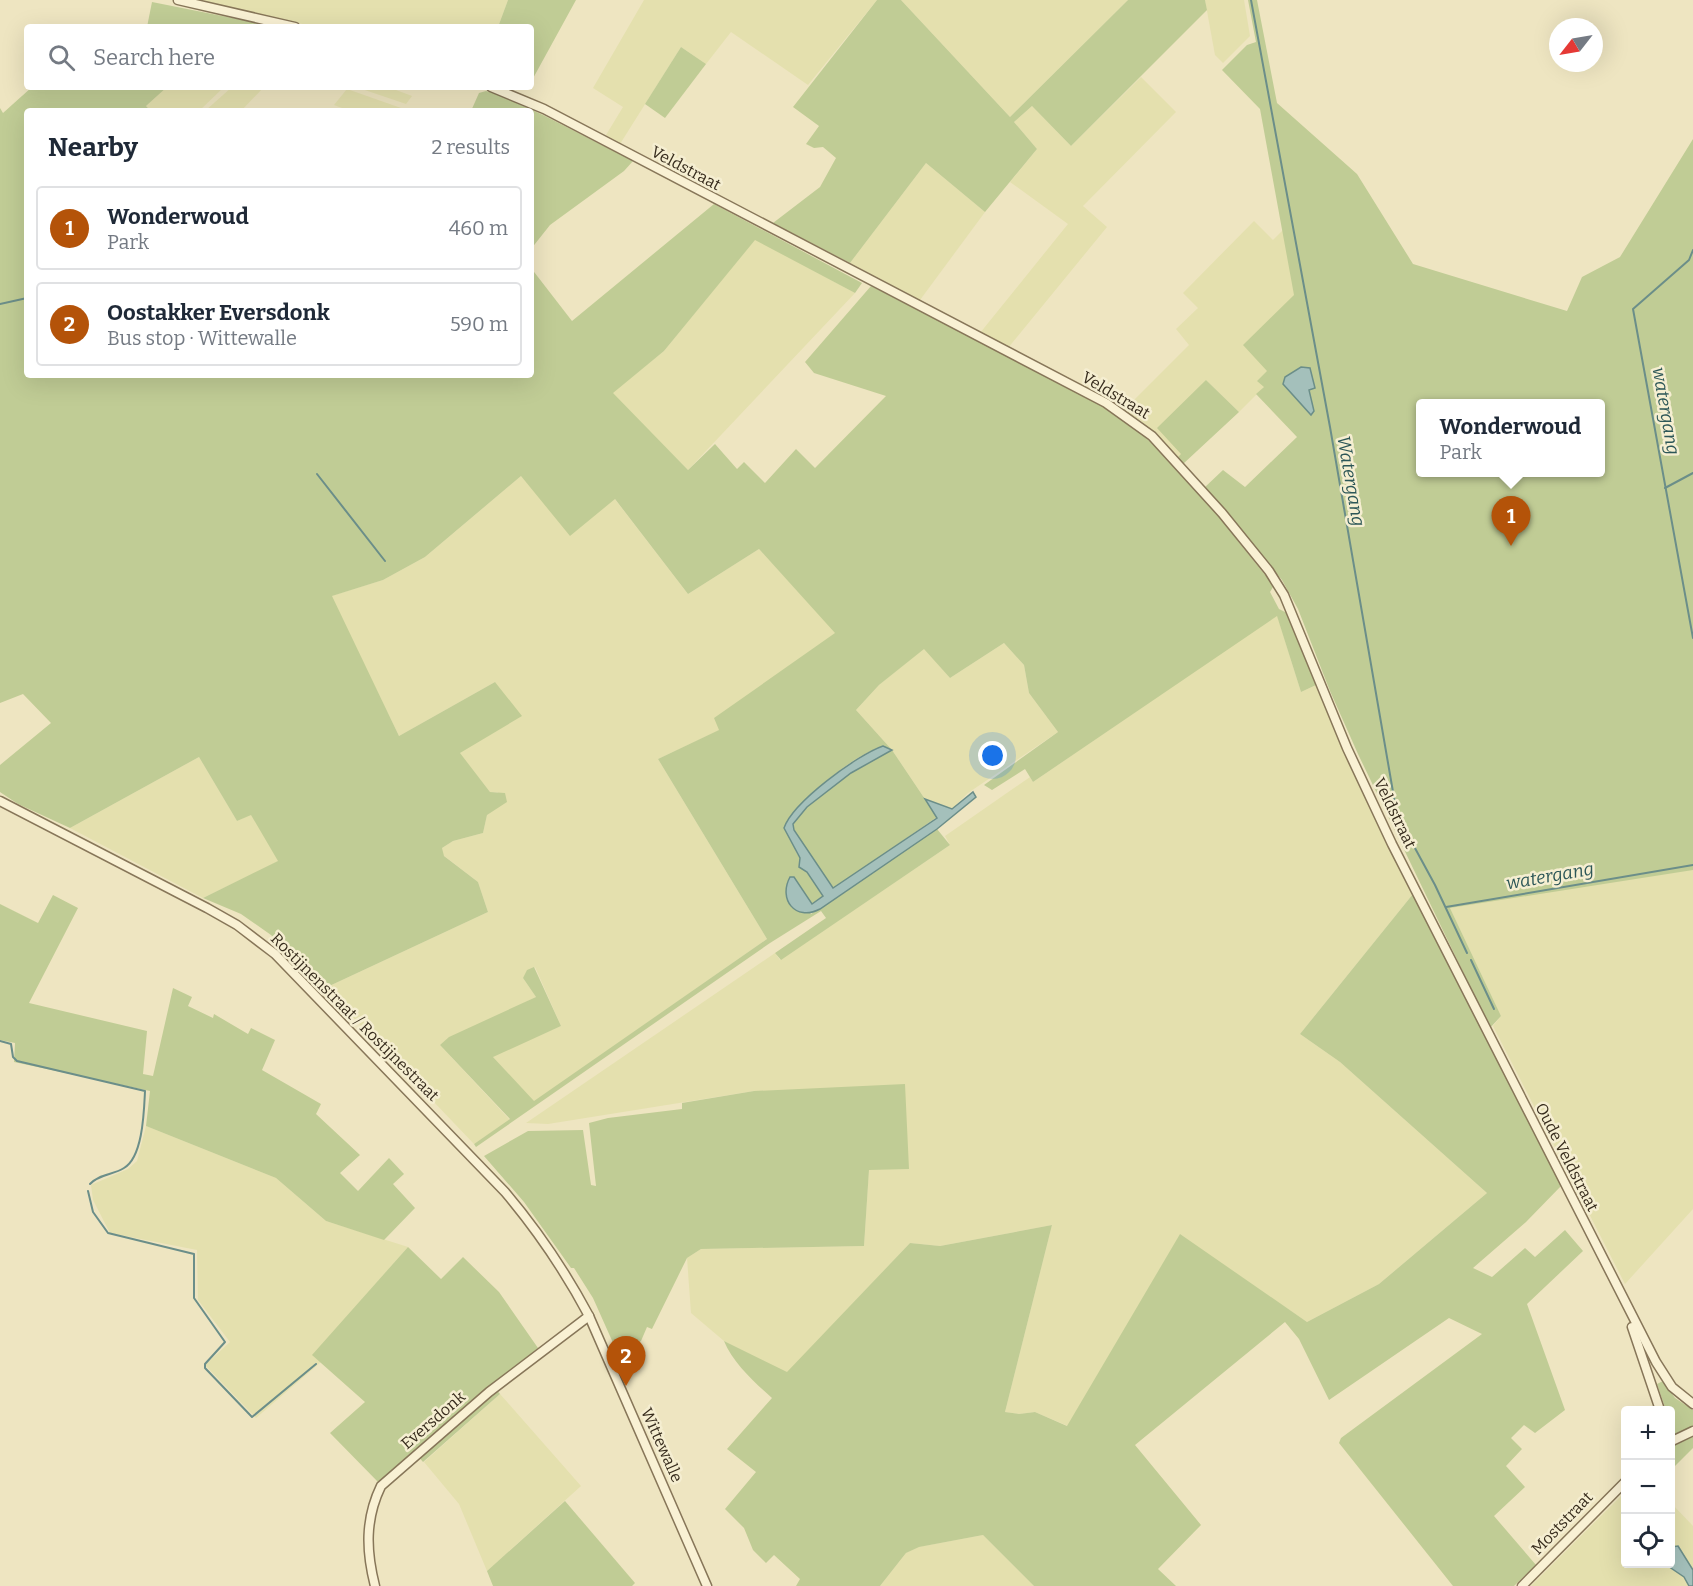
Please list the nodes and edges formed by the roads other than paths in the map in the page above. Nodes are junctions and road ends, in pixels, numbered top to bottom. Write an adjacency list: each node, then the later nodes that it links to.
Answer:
1 (178, 0): 2 (street)
2 (282, 24)
3 (498, 90): 5 (street, Veldstraat)
4 (0, 801): 7 (street, Rostijnenstraat / Rostijnestraat)
5 (1482, 1023): 6 (street, Oude Veldstraat)
6 (1624, 1304): 8 (street, Oude Veldstraat); 9 (street, Oude Veldstraat)
7 (589, 1316): 13 (street, Eversdonk); 14 (street, Wittewalle)
8 (1693, 1404)
9 (1659, 1406)
10 (1693, 1431): 11 (street)
11 (1675, 1440)
12 (1621, 1486): 15 (street, Moststraat)
13 (375, 1586)
14 (706, 1586)
15 (1522, 1586)

